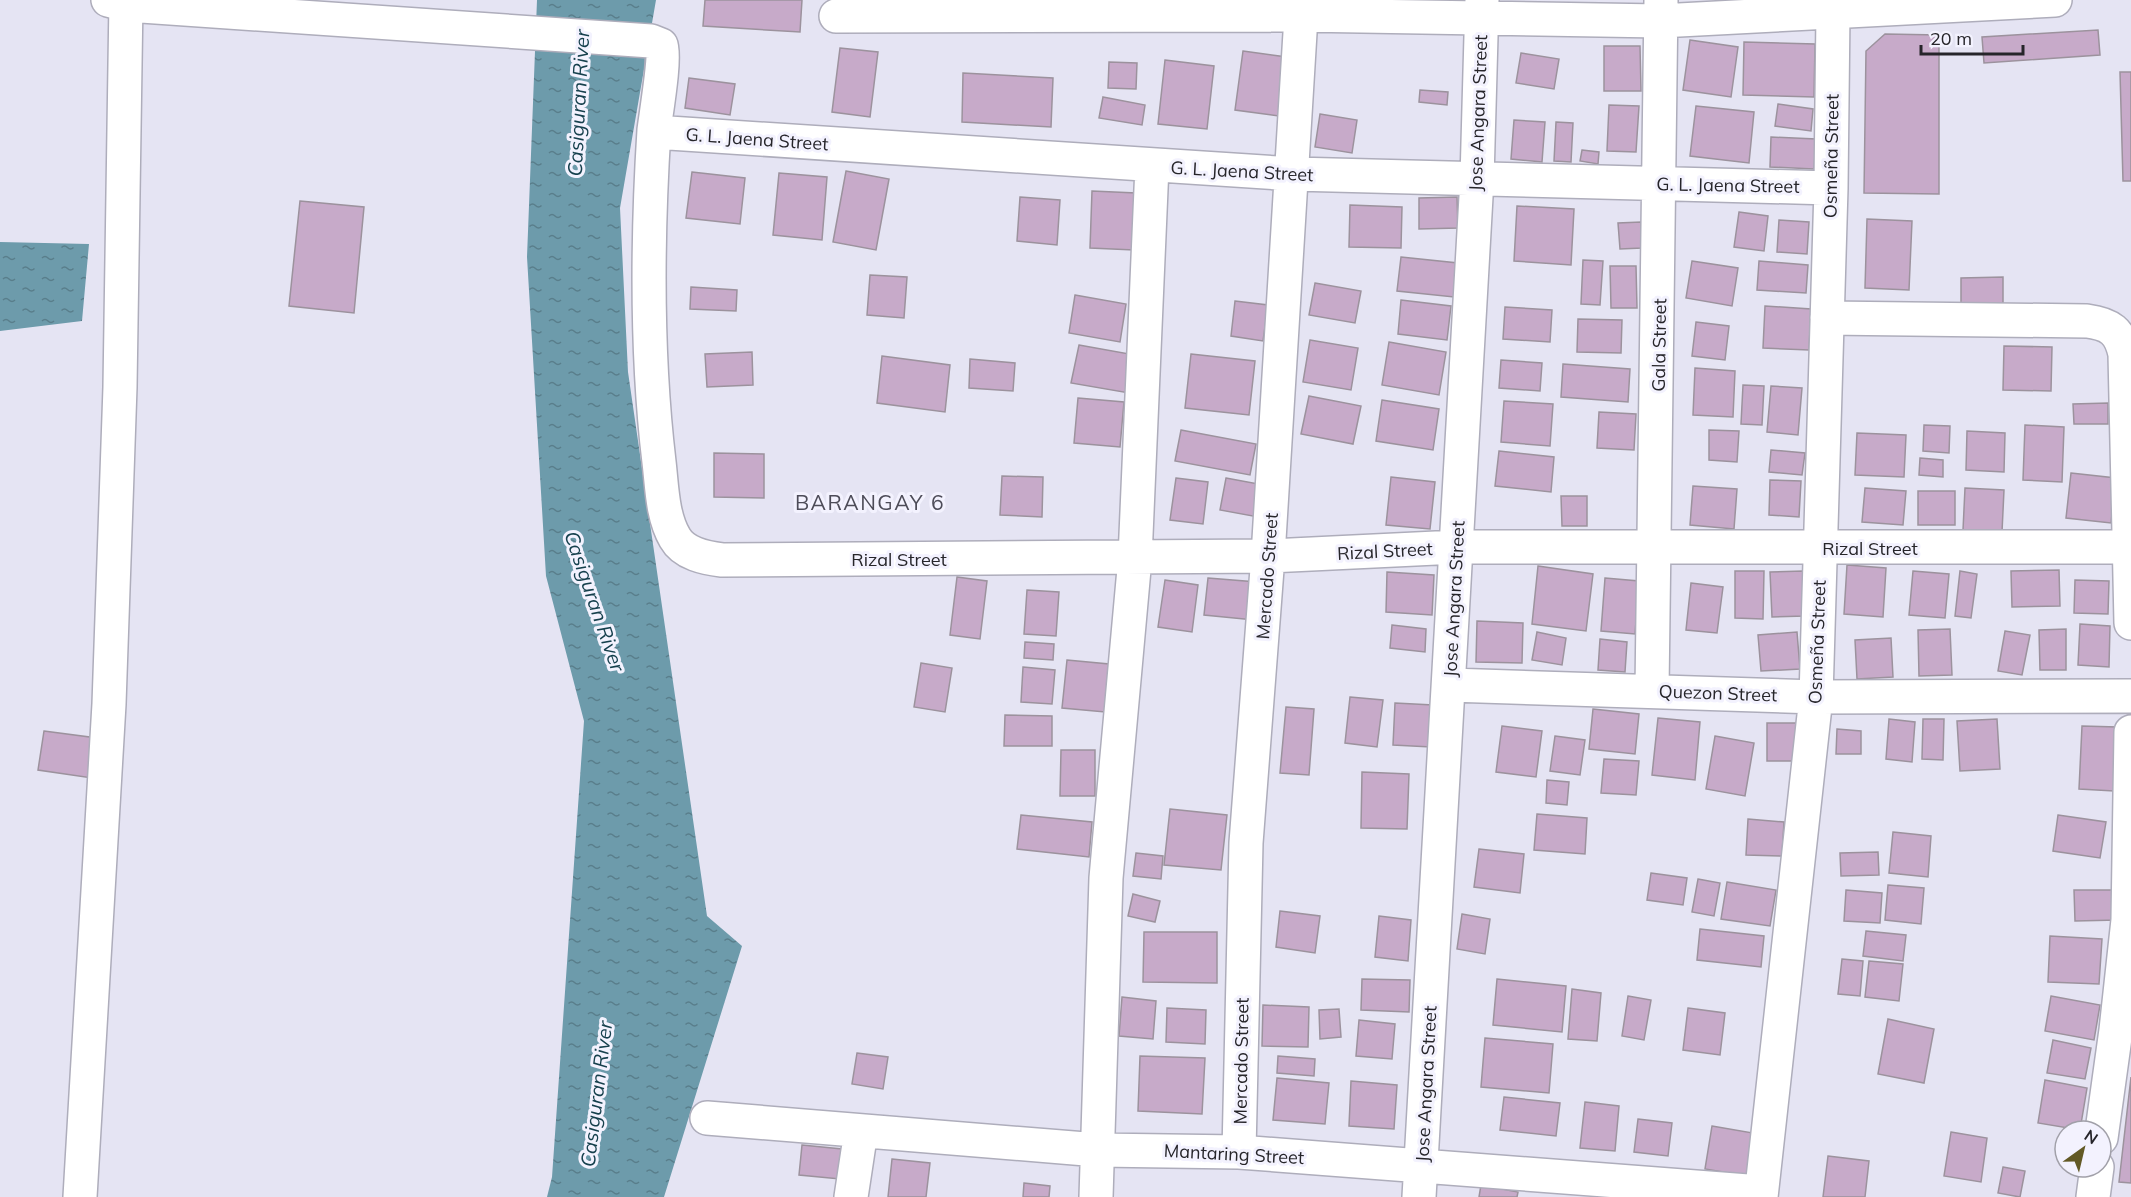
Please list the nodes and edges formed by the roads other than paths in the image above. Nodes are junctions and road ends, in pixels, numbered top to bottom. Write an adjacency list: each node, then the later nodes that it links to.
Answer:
1 (2055, 0): 6 (street)
2 (120, 2): 8 (street, Rizal Street); 35 (street)
3 (1302, 7): 4 (street); 7 (street); 10 (street, Mercado Street)
4 (1481, 9): 5 (street); 11 (street, Jose Angara Street)
5 (1661, 11): 6 (street); 12 (street, Gala Street)
6 (1833, 12): 13 (street, Osmeña Street)
7 (836, 16)
8 (654, 132): 9 (street, G. L. Jaena Street); 20 (street, Rizal Street)
9 (1152, 166): 10 (street, G. L. Jaena Street); 20 (street)
10 (1294, 174): 11 (street, G. L. Jaena Street); 19 (street, Mercado Street)
11 (1477, 179): 12 (street, G. L. Jaena Street); 15 (street, Jose Angara Street)
12 (1661, 183): 13 (street, G. L. Jaena Street); 16 (street, Gala Street)
13 (1831, 188): 14 (street, Osmeña Street)
14 (1827, 318): 17 (street); 18 (street, Osmeña Street)
15 (1457, 547): 16 (street, Rizal Street); 19 (street, Rizal Street); 22 (street, Jose Angara Street)
16 (1656, 547): 18 (street, Rizal Street); 23 (street, Gala Street)
17 (2131, 547): 18 (street, Rizal Street); 21 (street)
18 (1820, 548): 24 (street, Osmeña Street)
19 (1268, 556): 20 (street, Rizal Street); 31 (street, Mercado Street)
20 (1135, 558): 30 (street)
21 (2131, 623)
22 (1450, 685): 23 (street, Quezon Street); 33 (street, Jose Angara Street)
23 (1652, 690): 24 (street, Quezon Street)
24 (1816, 696): 25 (street, Quezon Street); 34 (street, Osmeña Street)
25 (2131, 696)
26 (2131, 732): 28 (street)
27 (707, 1118): 29 (street, Mantaring Street)
28 (2103, 1119)
29 (861, 1131): 30 (street, Mantaring Street); 36 (street)
30 (1098, 1150): 31 (street, Mantaring Street); 37 (street)
31 (1239, 1152): 33 (street, Mantaring Street)
32 (2095, 1179): 38 (street)
33 (1420, 1182): 34 (street, Mantaring Street)
34 (1761, 1194)
35 (80, 1197)
36 (851, 1197)
37 (1096, 1197)
38 (2092, 1197)

